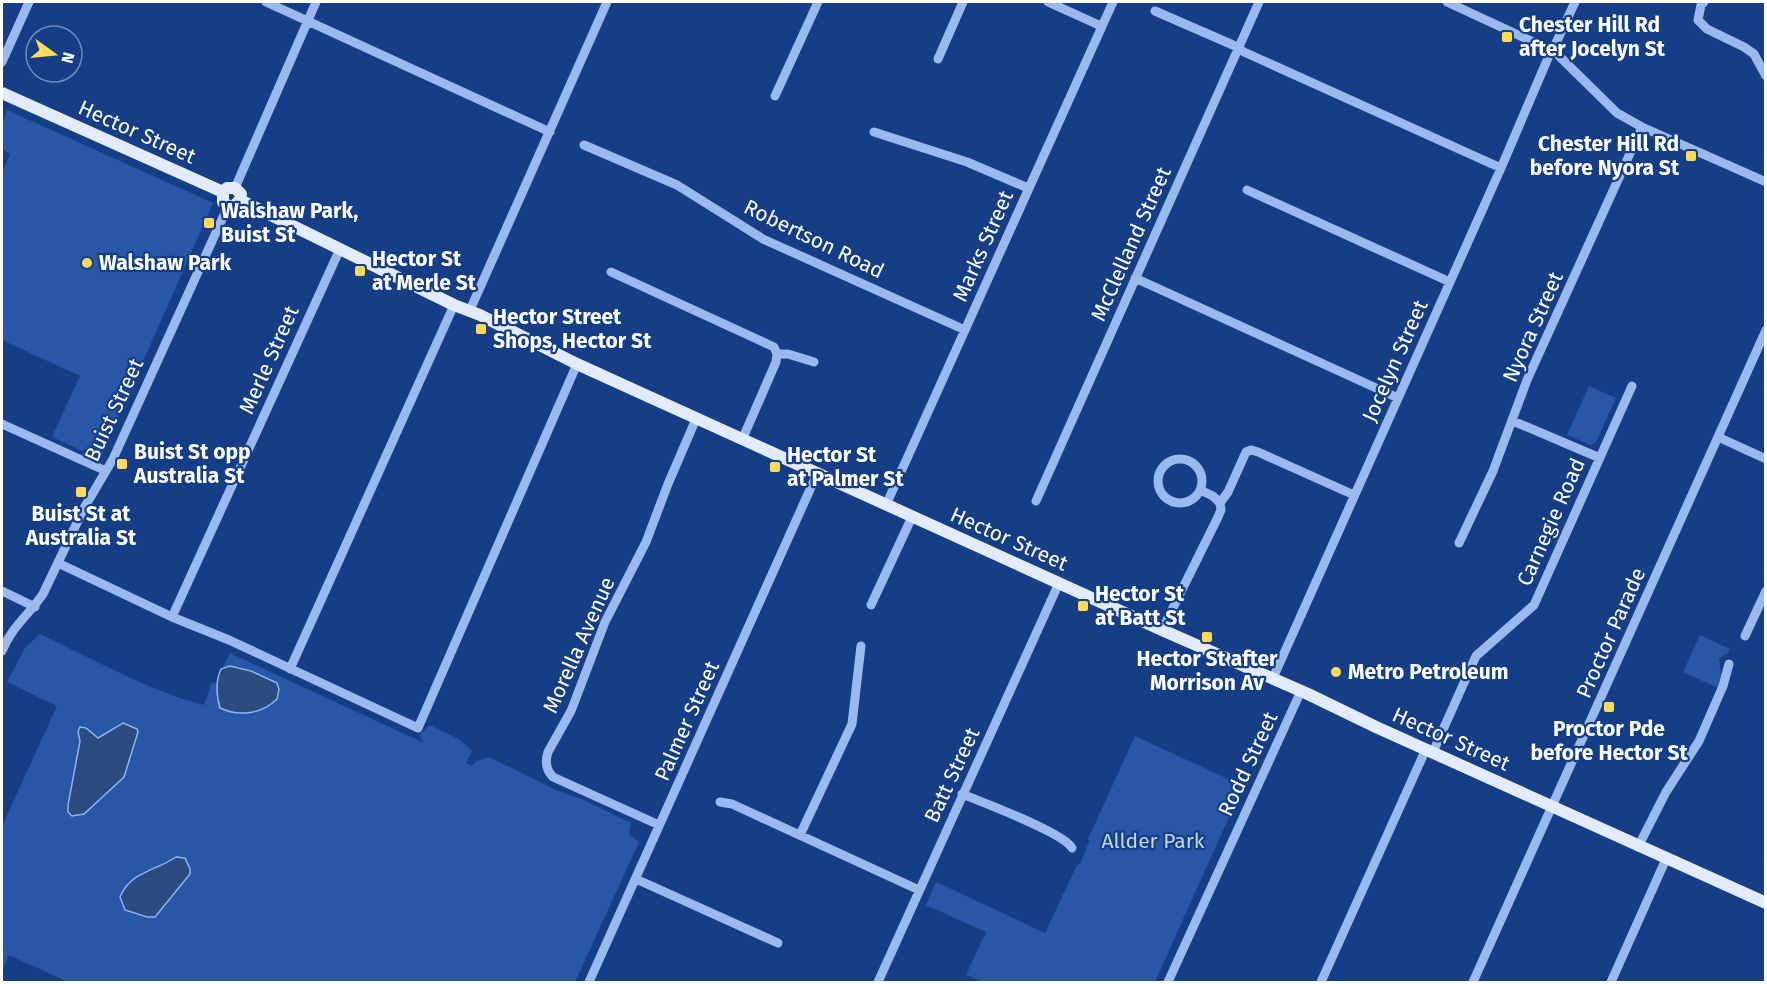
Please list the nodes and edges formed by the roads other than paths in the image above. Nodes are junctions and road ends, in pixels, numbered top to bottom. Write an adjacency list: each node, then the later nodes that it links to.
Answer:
1 (29, 2): 22 (street)
2 (266, 2): 14 (street)
3 (316, 2): 14 (street)
4 (607, 2): 27 (street)
5 (818, 2): 25 (street)
6 (963, 2): 21 (street)
7 (1048, 2): 15 (street)
8 (1113, 2): 15 (street, Marks Street)
9 (1259, 2): 18 (street, McClelland Street)
10 (1447, 2): 17 (street)
11 (1575, 2): 16 (street)
12 (1704, 2): 23 (street)
13 (1155, 11): 18 (street)
14 (307, 20): 27 (street); 32 (street)
15 (1101, 26): 33 (street, Marks Street)
16 (1556, 43): 17 (street); 19 (street)
17 (1545, 47): 20 (street)
18 (1238, 48): 30 (street); 40 (street, McClelland Street)
19 (1559, 56): 20 (street); 26 (street)
20 (1548, 58): 30 (street, Jocelyn Street)
21 (938, 59)
22 (2, 62)
23 (1766, 76)
24 (2, 93): 35 (main road, Hector Street)
25 (775, 96)
26 (1642, 127): 31 (street); 52 (street, Nyora Street)
27 (550, 132): 43 (street)
28 (874, 132): 33 (street)
29 (584, 145): 44 (street, Robertson Road)
30 (1501, 168): 41 (street, Jocelyn Street)
31 (1766, 182)
32 (235, 188): 35 (main road); 36 (main road)
33 (1028, 188): 44 (street, Marks Street)
34 (1247, 190): 41 (street)
35 (223, 192): 37 (main road)
36 (240, 200): 37 (main road); 38 (main road, Hector Street)
37 (228, 206): 58 (street, Buist Street)
38 (340, 249): 42 (main road, Hector Street); 73 (street, Merle Street)
39 (611, 272): 46 (street)
40 (1135, 278): 50 (street); 62 (street, McClelland Street)
41 (1450, 282): 50 (street, Jocelyn Street)
42 (454, 305): 43 (main road, Hector Street); 79 (street)
43 (470, 310): 48 (main road, Hector Street)
44 (965, 330): 64 (street, Marks Street)
45 (1766, 330): 54 (street, Proctor Parade)
46 (777, 354): 47 (street); 55 (street)
47 (814, 362)
48 (576, 364): 51 (main road, Hector Street); 79 (street)
49 (1632, 386): 56 (street, Carnegie Road)
50 (1398, 398): 61 (street, Jocelyn Street)
51 (696, 419): 55 (main road, Hector Street); 86 (street, Morella Avenue)
52 (1513, 421): 56 (street); 66 (street, Nyora Street)
53 (2, 424): 58 (street)
54 (1718, 437): 57 (street); 85 (street, Proctor Parade)
55 (742, 440): 59 (main road, Hector Street)
56 (1600, 458): 82 (street, Carnegie Road)
57 (1766, 459)
58 (106, 471): 67 (street, Buist Street)
59 (817, 474): 64 (main road, Hector Street); 86 (street, Palmer Street)
60 (1200, 490): 60 (street); 63 (street)
61 (1354, 495): 63 (street); 80 (street, Jocelyn Street)
62 (1036, 501)
63 (1220, 503): 74 (street)
64 (886, 505): 65 (main road, Hector Street)
65 (912, 517): 68 (main road, Hector Street); 71 (street)
66 (1459, 543)
67 (58, 563): 72 (street, Buist Street); 73 (street)
68 (1059, 583): 74 (main road, Hector Street); 83 (street, Batt Street)
69 (2, 591): 72 (street)
70 (1766, 591): 75 (street)
71 (871, 605)
72 (35, 607): 77 (street, Buist Street)
73 (172, 618): 79 (street)
74 (1162, 630): 80 (main road, Hector Street)
75 (1745, 636)
76 (861, 646): 87 (street)
77 (2, 651)
78 (1729, 664): 88 (street)
79 (290, 669)
80 (1273, 678): 81 (main road, Hector Street)
81 (1301, 691): 82 (main road, Hector Street); 97 (street, Rodd Street)
82 (1430, 750): 85 (main road, Hector Street); 98 (street, Carnegie Road)
83 (962, 794): 89 (street); 92 (street, Batt Street)
84 (720, 802): 87 (street)
85 (1552, 807): 88 (main road, Hector Street); 99 (street, Proctor Parade)
86 (659, 825): 91 (street, Palmer Street)
87 (800, 835): 92 (street)
88 (1638, 847): 90 (main road, Hector Street)
89 (1072, 848)
90 (1666, 859): 93 (main road, Hector Street); 100 (street)
91 (636, 879): 94 (street); 95 (street, Palmer Street)
92 (919, 890): 96 (street, Batt Street)
93 (1766, 903)
94 (778, 944)
95 (589, 982)
96 (878, 982)
97 (1168, 982)
98 (1321, 982)
99 (1473, 982)
100 (1611, 982)

